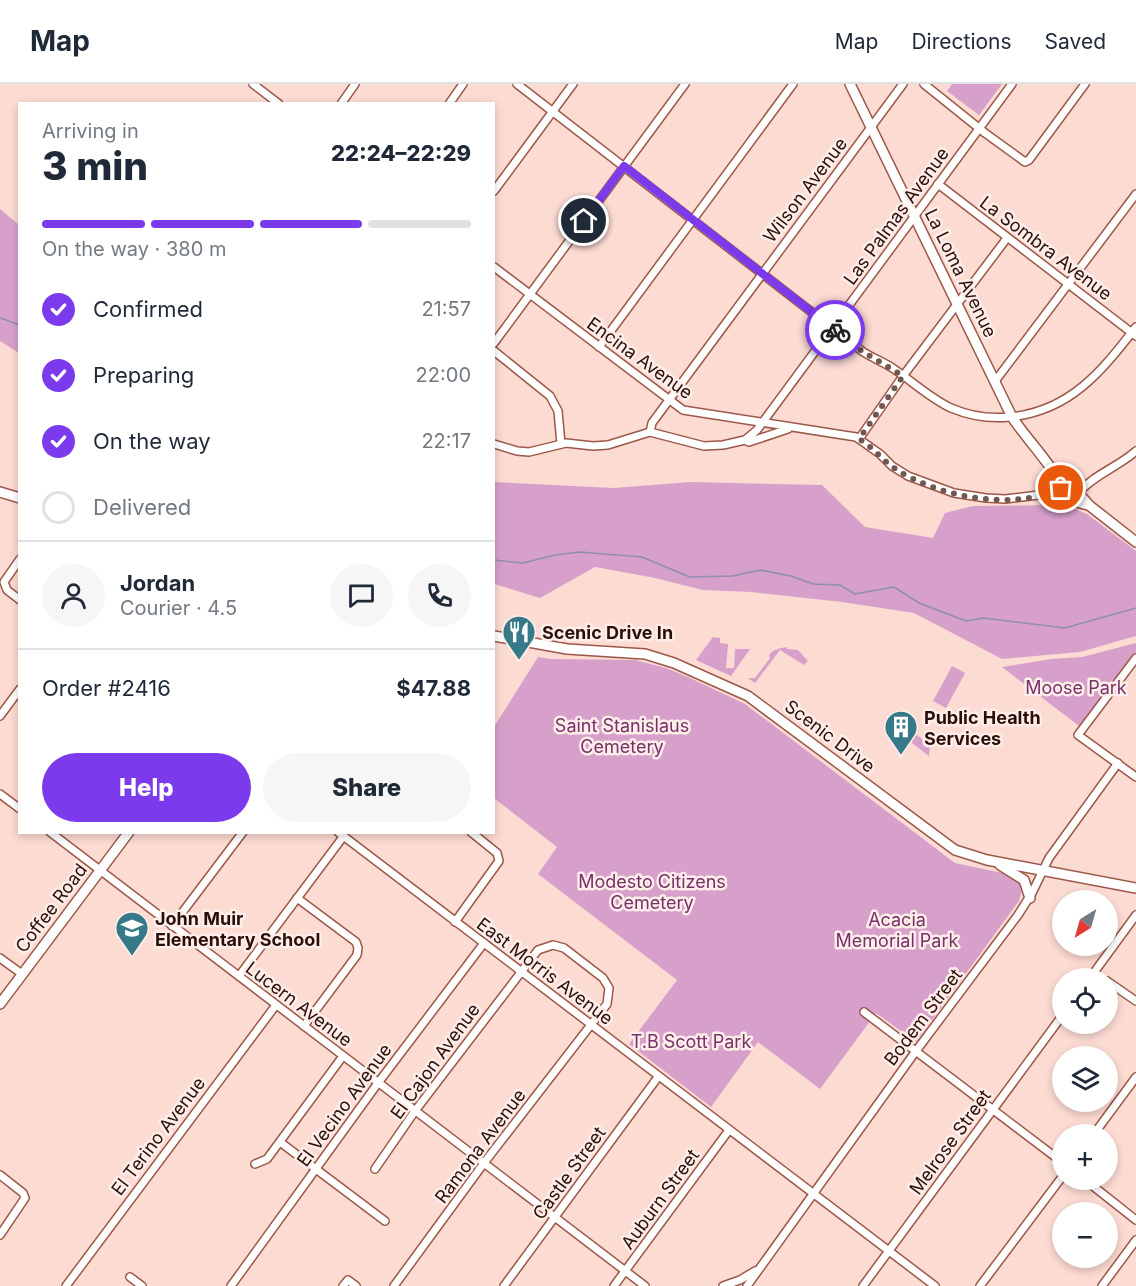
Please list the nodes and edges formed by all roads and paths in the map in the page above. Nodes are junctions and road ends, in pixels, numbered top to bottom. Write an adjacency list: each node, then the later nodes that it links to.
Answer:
1 (253, 84): 13 (street)
2 (355, 84): 14 (street)
3 (463, 84): 15 (street)
4 (517, 84): 16 (street)
5 (573, 84): 16 (street)
6 (685, 84): 19 (street)
7 (793, 84): 24 (street)
8 (850, 84): 17 (main road, La Loma Avenue)
9 (903, 84): 17 (street, Wilson Avenue)
10 (924, 84): 18 (street)
11 (1012, 84): 18 (street, Las Palmas Avenue)
12 (1085, 84): 18 (street)
13 (276, 102)
14 (342, 102)
15 (450, 102)
16 (552, 111): 19 (street); 21 (street)
17 (871, 127): 23 (main road, La Loma Avenue); 27 (street, Wilson Avenue)
18 (980, 128): 20 (street, Las Palmas Avenue)
19 (624, 166): 24 (street); 29 (street)
20 (938, 184): 23 (street, Las Palmas Avenue); 25 (street, La Sombra Avenue)
21 (495, 190)
22 (1135, 197): 28 (street)
23 (915, 216): 30 (main road, La Loma Avenue); 31 (street, Las Palmas Avenue)
24 (693, 220): 27 (street); 34 (street)
25 (1007, 238): 28 (street, La Sombra Avenue); 30 (street)
26 (495, 268): 29 (street, Encina Avenue)
27 (762, 273): 31 (street); 38 (street, Wilson Avenue)
28 (1069, 284): 32 (street, La Sombra Avenue); 37 (street)
29 (529, 294): 33 (street); 34 (street, Encina Avenue)
30 (958, 304): 36 (street); 37 (main road, La Loma Avenue)
31 (832, 328): 36 (street); 40 (street, Las Palmas Avenue)
32 (1134, 332): 39 (street)
33 (495, 342)
34 (599, 347): 38 (street, Encina Avenue)
35 (495, 352): 46 (street)
36 (903, 376): 39 (street); 43 (street)
37 (996, 380): 39 (main road, La Loma Avenue)
38 (669, 401): 40 (street, Encina Avenue); 42 (street, Wilson Avenue)
39 (1012, 417): 48 (main road, La Loma Avenue)
40 (762, 423): 41 (street, Encina Avenue); 44 (street, Las Palmas Avenue)
41 (791, 428): 43 (street, Encina Avenue); 44 (street)
42 (650, 432): 44 (street); 46 (street)
43 (859, 439): 48 (street)
44 (745, 440)
45 (495, 444): 46 (street)
46 (561, 444)
47 (1136, 451): 48 (street)
48 (1070, 490): 51 (main road)
49 (0, 492): 50 (main road)
50 (18, 497)
51 (1136, 542)
52 (18, 562): 53 (street)
53 (18, 598)
54 (495, 636): 67 (main road, Scenic Drive)
55 (1136, 658): 58 (street)
56 (18, 692): 57 (street)
57 (0, 716)
58 (1118, 763): 59 (street); 69 (street, Bodem Street)
59 (1136, 777)
60 (0, 794): 61 (street)
61 (18, 808)
62 (53, 834): 68 (street, Lucern Avenue)
63 (127, 834): 68 (main road, Coffee Road)
64 (241, 834): 75 (street)
65 (473, 834): 74 (street)
66 (340, 835): 71 (street); 74 (street, East Morris Avenue)
67 (992, 861): 69 (main road, Scenic Drive); 72 (main road)
68 (100, 870): 75 (street, Lucern Avenue); 80 (main road, Coffee Road)
69 (1042, 871): 70 (main road, Scenic Drive); 72 (street, Bodem Street)
70 (1136, 888)
71 (297, 898): 81 (street); 88 (street)
72 (1030, 898): 90 (street, Bodem Street)
73 (1136, 915): 78 (street)
74 (455, 922): 76 (street, East Morris Avenue)
75 (172, 926): 81 (street, Lucern Avenue)
76 (484, 943): 79 (street, East Morris Avenue); 94 (street, El Vecino Avenue)
77 (0, 958): 80 (street)
78 (1097, 968)
79 (520, 972): 87 (street, East Morris Avenue); 87 (street, El Cajon Avenue); 96 (street, El Cajon Avenue)
80 (22, 974): 84 (main road, Coffee Road)
81 (239, 976): 85 (street, Lucern Avenue)
82 (1118, 988): 83 (street)
83 (1136, 1001)
84 (0, 1004)
85 (276, 1005): 88 (street, Lucern Avenue); 120 (street, El Terino Avenue)
86 (864, 1012): 90 (street)
87 (591, 1025): 92 (street, East Morris Avenue); 101 (street, Ramona Avenue)
88 (304, 1026): 91 (street, Lucern Avenue)
89 (1052, 1029): 95 (street, Melrose Street)
90 (916, 1051): 95 (street); 108 (street, Bodem Street)
91 (343, 1056): 94 (street, Lucern Avenue); 99 (street)
92 (658, 1077): 98 (street, East Morris Avenue); 109 (street, Castle Street)
93 (1136, 1077): 97 (street)
94 (378, 1083): 96 (street, Lucern Avenue); 103 (street, El Vecino Avenue)
95 (992, 1110): 100 (street); 114 (street, Melrose Street)
96 (415, 1111): 101 (street, Lucern Avenue); 104 (street, El Cajon Avenue)
97 (1101, 1124)
98 (729, 1130): 108 (street, East Morris Avenue); 116 (street, Auburn Street)
99 (280, 1142): 102 (street); 103 (street)
100 (1052, 1155)
101 (484, 1163): 109 (street, Lucern Avenue); 124 (street, Ramona Avenue)
102 (255, 1164)
103 (316, 1169): 111 (street); 122 (street, El Vecino Avenue)
104 (375, 1169)
105 (0, 1175): 112 (street)
106 (1052, 1190): 131 (street)
107 (1098, 1190): 110 (street)
108 (813, 1194): 114 (street, East Morris Avenue); 115 (street, Bodem Street)
109 (555, 1217): 116 (street, Lucern Avenue); 125 (street, Castle Street)
110 (1136, 1220)
111 (385, 1221)
112 (0, 1235)
113 (1136, 1240): 132 (street)
114 (888, 1251): 129 (street, Melrose Street); 130 (street, East Morris Avenue)
115 (759, 1268): 119 (street); 128 (street, Bodem Street)
116 (626, 1270): 126 (street, Auburn Street); 127 (street, Lucern Avenue)
117 (130, 1277): 121 (street)
118 (345, 1283): 123 (street)
119 (727, 1285)
120 (66, 1286)
121 (142, 1286)
122 (231, 1286)
123 (356, 1286)
124 (394, 1286)
125 (504, 1286)
126 (614, 1286)
127 (645, 1286)
128 (747, 1286)
129 (863, 1286)
130 (935, 1286)
131 (980, 1286)
132 (1102, 1286)

